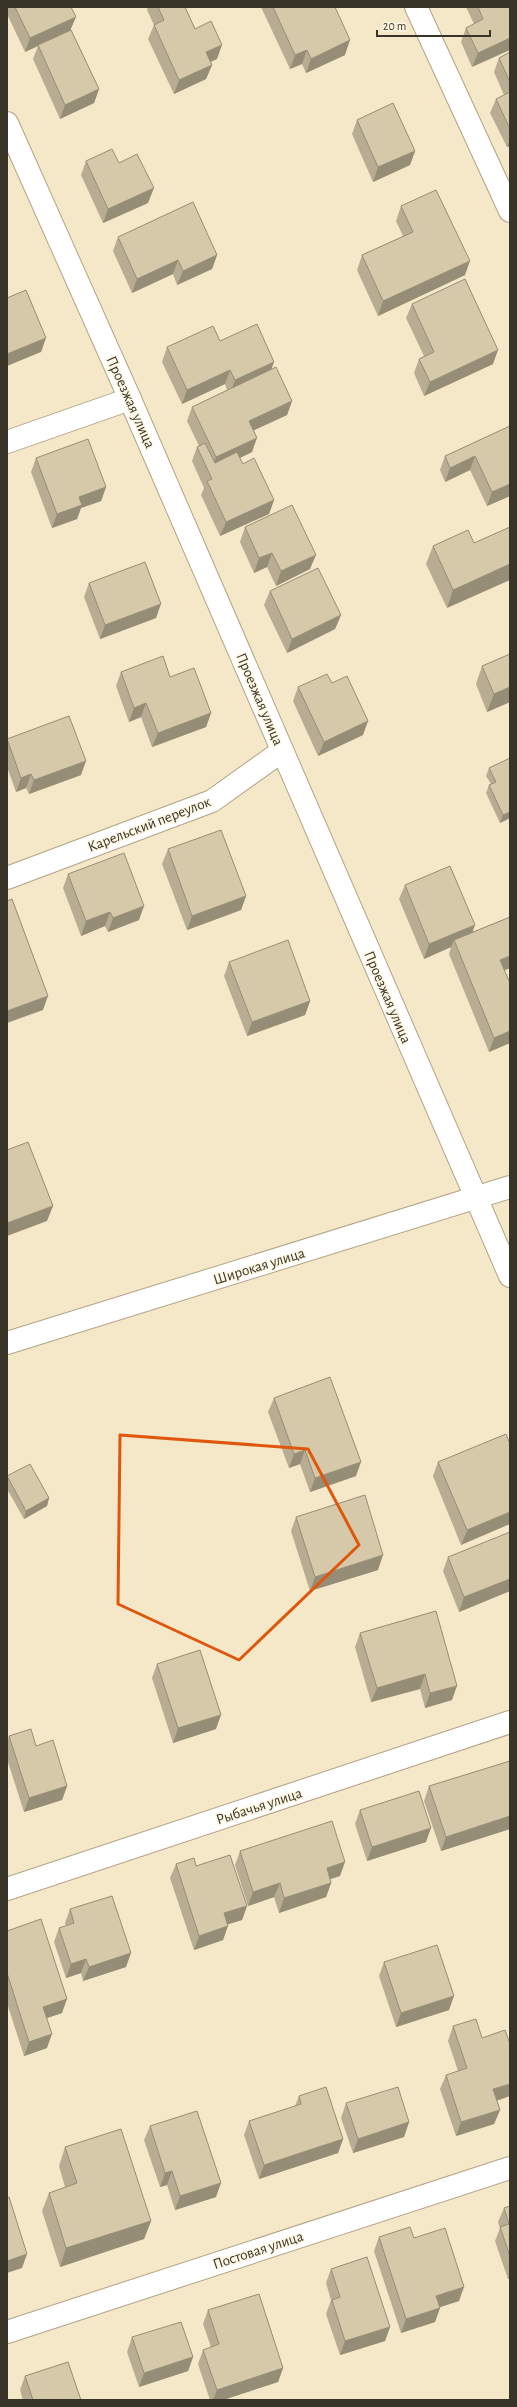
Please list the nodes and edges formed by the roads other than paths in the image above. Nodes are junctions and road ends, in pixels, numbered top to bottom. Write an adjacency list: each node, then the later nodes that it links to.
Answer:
1 (416, 7): 3 (street)
2 (7, 123): 4 (street, Проезжая улица)
3 (510, 212)
4 (130, 399): 5 (street); 6 (street, Проезжая улица)
5 (7, 442)
6 (282, 751): 7 (street, Карельский переулок); 9 (street, Проезжая улица)
7 (7, 878)
8 (510, 1187): 9 (street, Широкая улица)
9 (476, 1199): 10 (street, Проезжая улица); 11 (street, Широкая улица)
10 (510, 1276)
11 (7, 1343)
12 (510, 1722): 13 (street, Рыбачья улица)
13 (7, 1888)
14 (510, 2168): 15 (street, Постовая улица)
15 (7, 2332)

